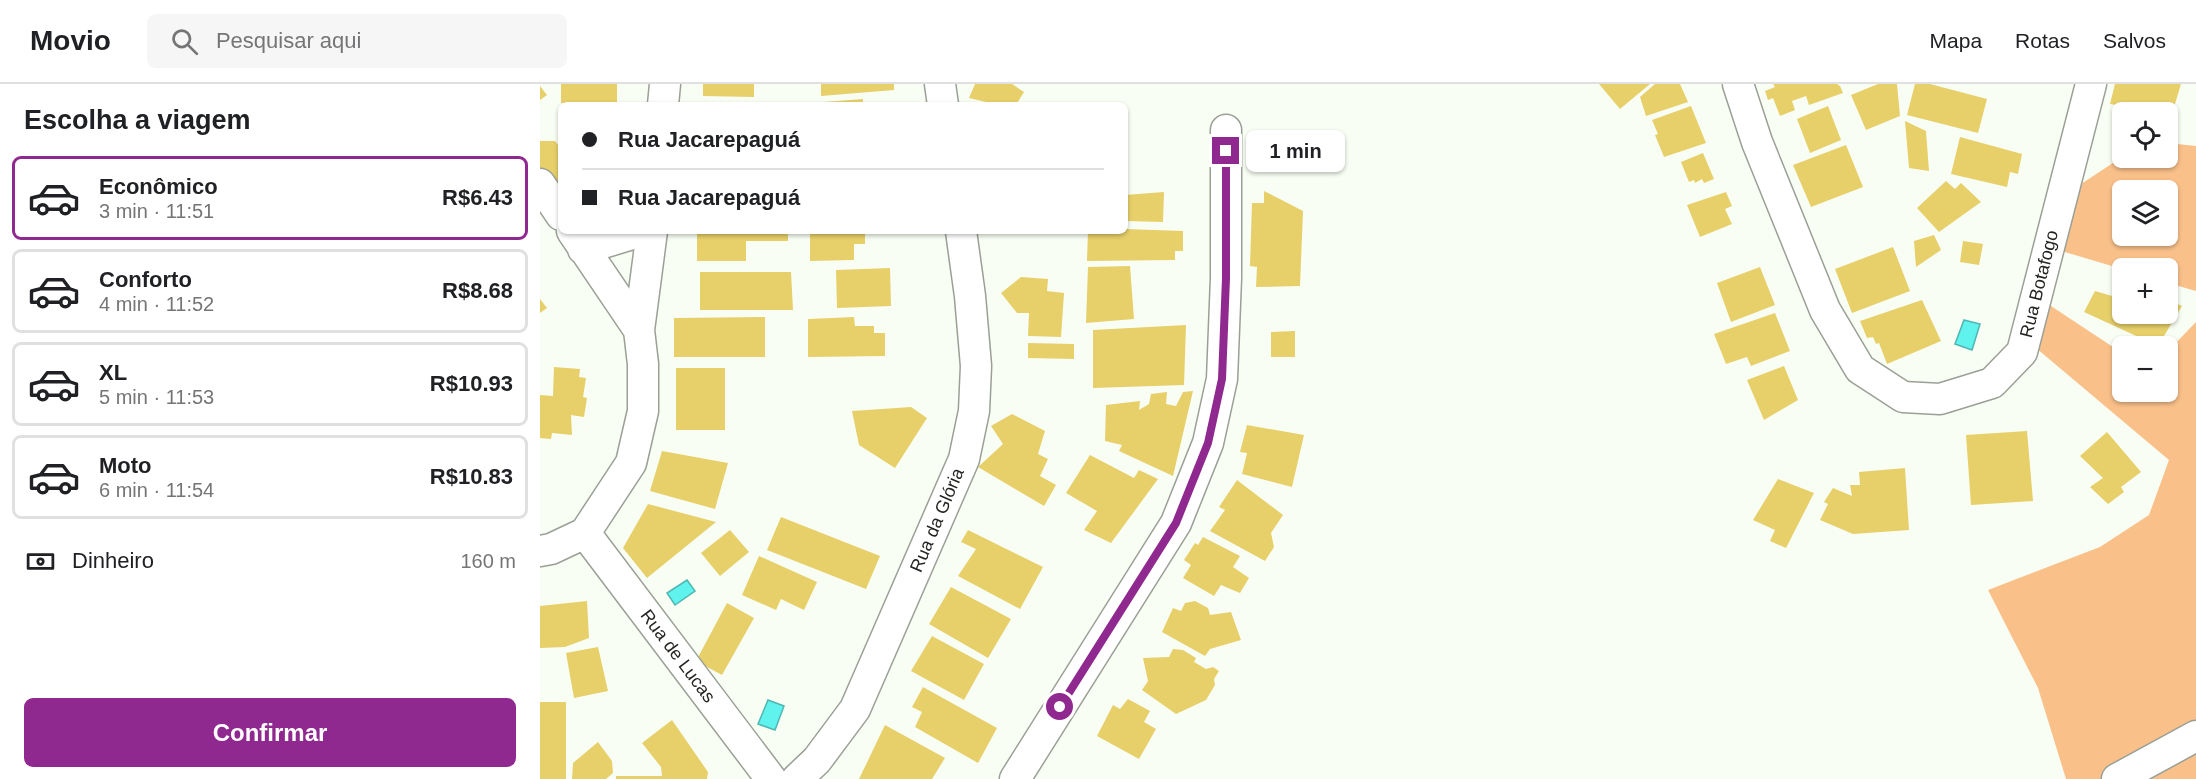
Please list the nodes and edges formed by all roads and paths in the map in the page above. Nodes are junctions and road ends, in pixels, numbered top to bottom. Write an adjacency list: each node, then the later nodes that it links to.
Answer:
1 (665, 84): 5 (street)
2 (940, 84): 6 (street)
3 (1738, 84): 4 (street, Rua Botafogo)
4 (2091, 84)
5 (663, 102)
6 (943, 102)
7 (1226, 130): 20 (street)
8 (540, 183): 9 (street)
9 (558, 210)
10 (621, 234): 13 (street)
11 (652, 234): 14 (street)
12 (961, 234): 19 (street, Rua da Glória)
13 (578, 240): 14 (street)
14 (639, 330): 15 (street)
15 (585, 533): 16 (street); 18 (street, Rua de Lucas)
16 (540, 551)
17 (2196, 736): 21 (street)
18 (771, 779)
19 (797, 779)
20 (1015, 779)
21 (2117, 779)

